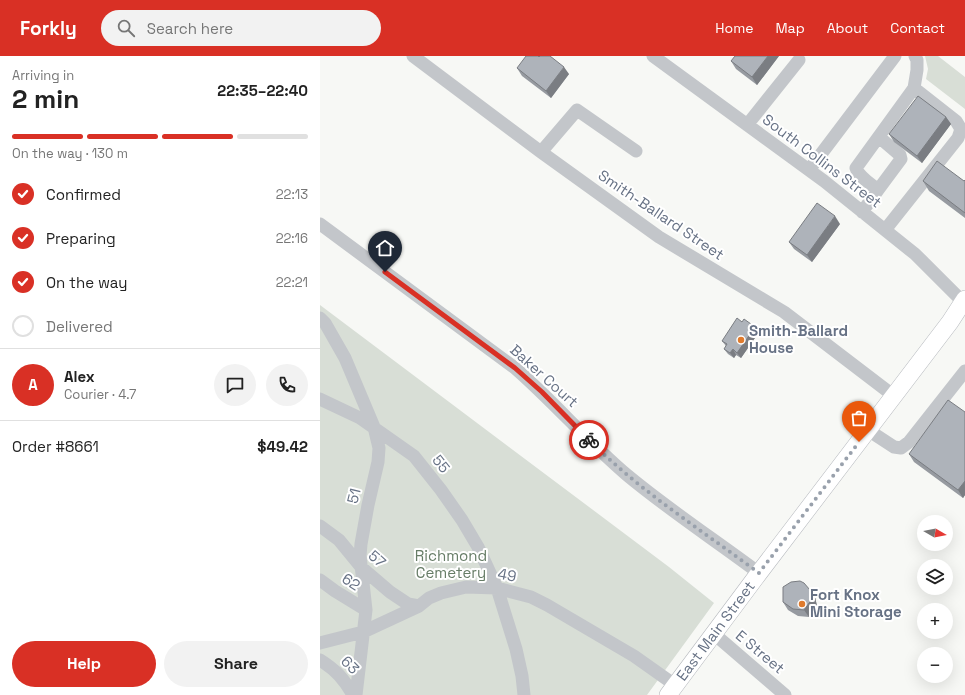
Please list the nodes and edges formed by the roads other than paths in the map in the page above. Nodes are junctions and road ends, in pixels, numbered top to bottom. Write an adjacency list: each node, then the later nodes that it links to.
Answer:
1 (413, 56): 10 (street, Smith-Ballard Street)
2 (653, 56): 7 (street, South Collins Street)
3 (895, 56): 11 (street)
4 (915, 56): 6 (street)
5 (799, 60): 7 (street)
6 (914, 88): 8 (street); 15 (street)
7 (747, 125): 11 (street, South Collins Street)
8 (879, 137): 12 (street); 12 (street)
9 (636, 151): 10 (street)
10 (541, 152): 19 (street, Smith-Ballard Street)
11 (809, 170): 13 (street, South Collins Street)
12 (878, 190): 13 (street)
13 (862, 212): 15 (street, South Collins Street)
14 (320, 224): 25 (street, Baker Court)
15 (885, 230): 16 (street, South Collins Street)
16 (964, 301): 19 (main road, East Main Street)
17 (320, 318): 21 (street, 51)
18 (965, 371): 22 (street)
19 (894, 396): 22 (main road, East Main Street)
20 (320, 399): 21 (street, 55)
21 (374, 427): 24 (street, 51); 27 (street, 55)
22 (868, 430): 25 (main road, East Main Street)
23 (320, 526): 24 (street, 57)
24 (362, 568): 28 (street, 57); 29 (street, 51)
25 (759, 573): 31 (main road, East Main Street)
26 (320, 580): 29 (street, 62)
27 (497, 588): 28 (street, 49); 34 (street, 49); 37 (street)
28 (419, 606): 30 (street, 49)
29 (366, 610): 30 (street, 51)
30 (363, 632): 32 (street, 49); 36 (street, 51)
31 (713, 634): 34 (main road, East Main Street); 35 (street, E Street)
32 (320, 643)
33 (320, 660): 36 (street, 63)
34 (672, 690)
35 (778, 693)
36 (355, 695)
37 (524, 695)

